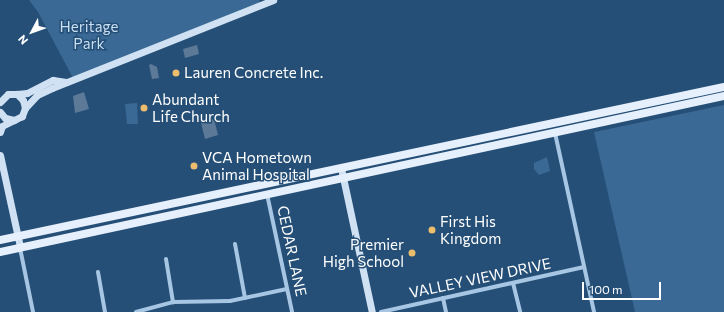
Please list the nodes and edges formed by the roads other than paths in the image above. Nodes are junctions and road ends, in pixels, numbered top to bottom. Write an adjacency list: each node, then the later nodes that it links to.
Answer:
1 (273, 0): 2 (street)
2 (66, 82): 4 (street); 7 (street)
3 (724, 87): 8 (main road)
4 (17, 94): 6 (street); 7 (street)
5 (724, 96): 10 (main road)
6 (0, 102)
7 (25, 108): 11 (street)
8 (617, 110): 10 (street); 15 (main road)
9 (0, 112): 11 (street)
10 (619, 119): 13 (main road)
11 (14, 120): 12 (street)
12 (0, 132)
13 (555, 133): 16 (main road); 24 (street)
14 (0, 155): 18 (street)
15 (341, 168): 16 (street); 18 (main road)
16 (343, 178): 17 (main road); 35 (street)
17 (267, 194): 21 (main road); 27 (street, CEDAR LANE)
18 (18, 236): 19 (main road); 21 (street)
19 (0, 240)
20 (235, 244): 28 (street)
21 (20, 247): 22 (main road); 31 (street)
22 (0, 252)
23 (166, 260): 30 (street)
24 (584, 268): 26 (street, VALLEY VIEW DRIVE); 39 (street)
25 (98, 272): 32 (street)
26 (513, 283): 29 (street, VALLEY VIEW DRIVE); 38 (street)
27 (287, 289): 28 (street); 34 (street, CEDAR LANE)
28 (245, 298): 30 (street)
29 (443, 298): 36 (street, VALLEY VIEW DRIVE); 37 (street)
30 (174, 302): 33 (street)
31 (33, 312)
32 (105, 312)
33 (136, 312)
34 (292, 312)
35 (372, 312)
36 (381, 312)
37 (446, 312)
38 (520, 312)
39 (594, 312)

